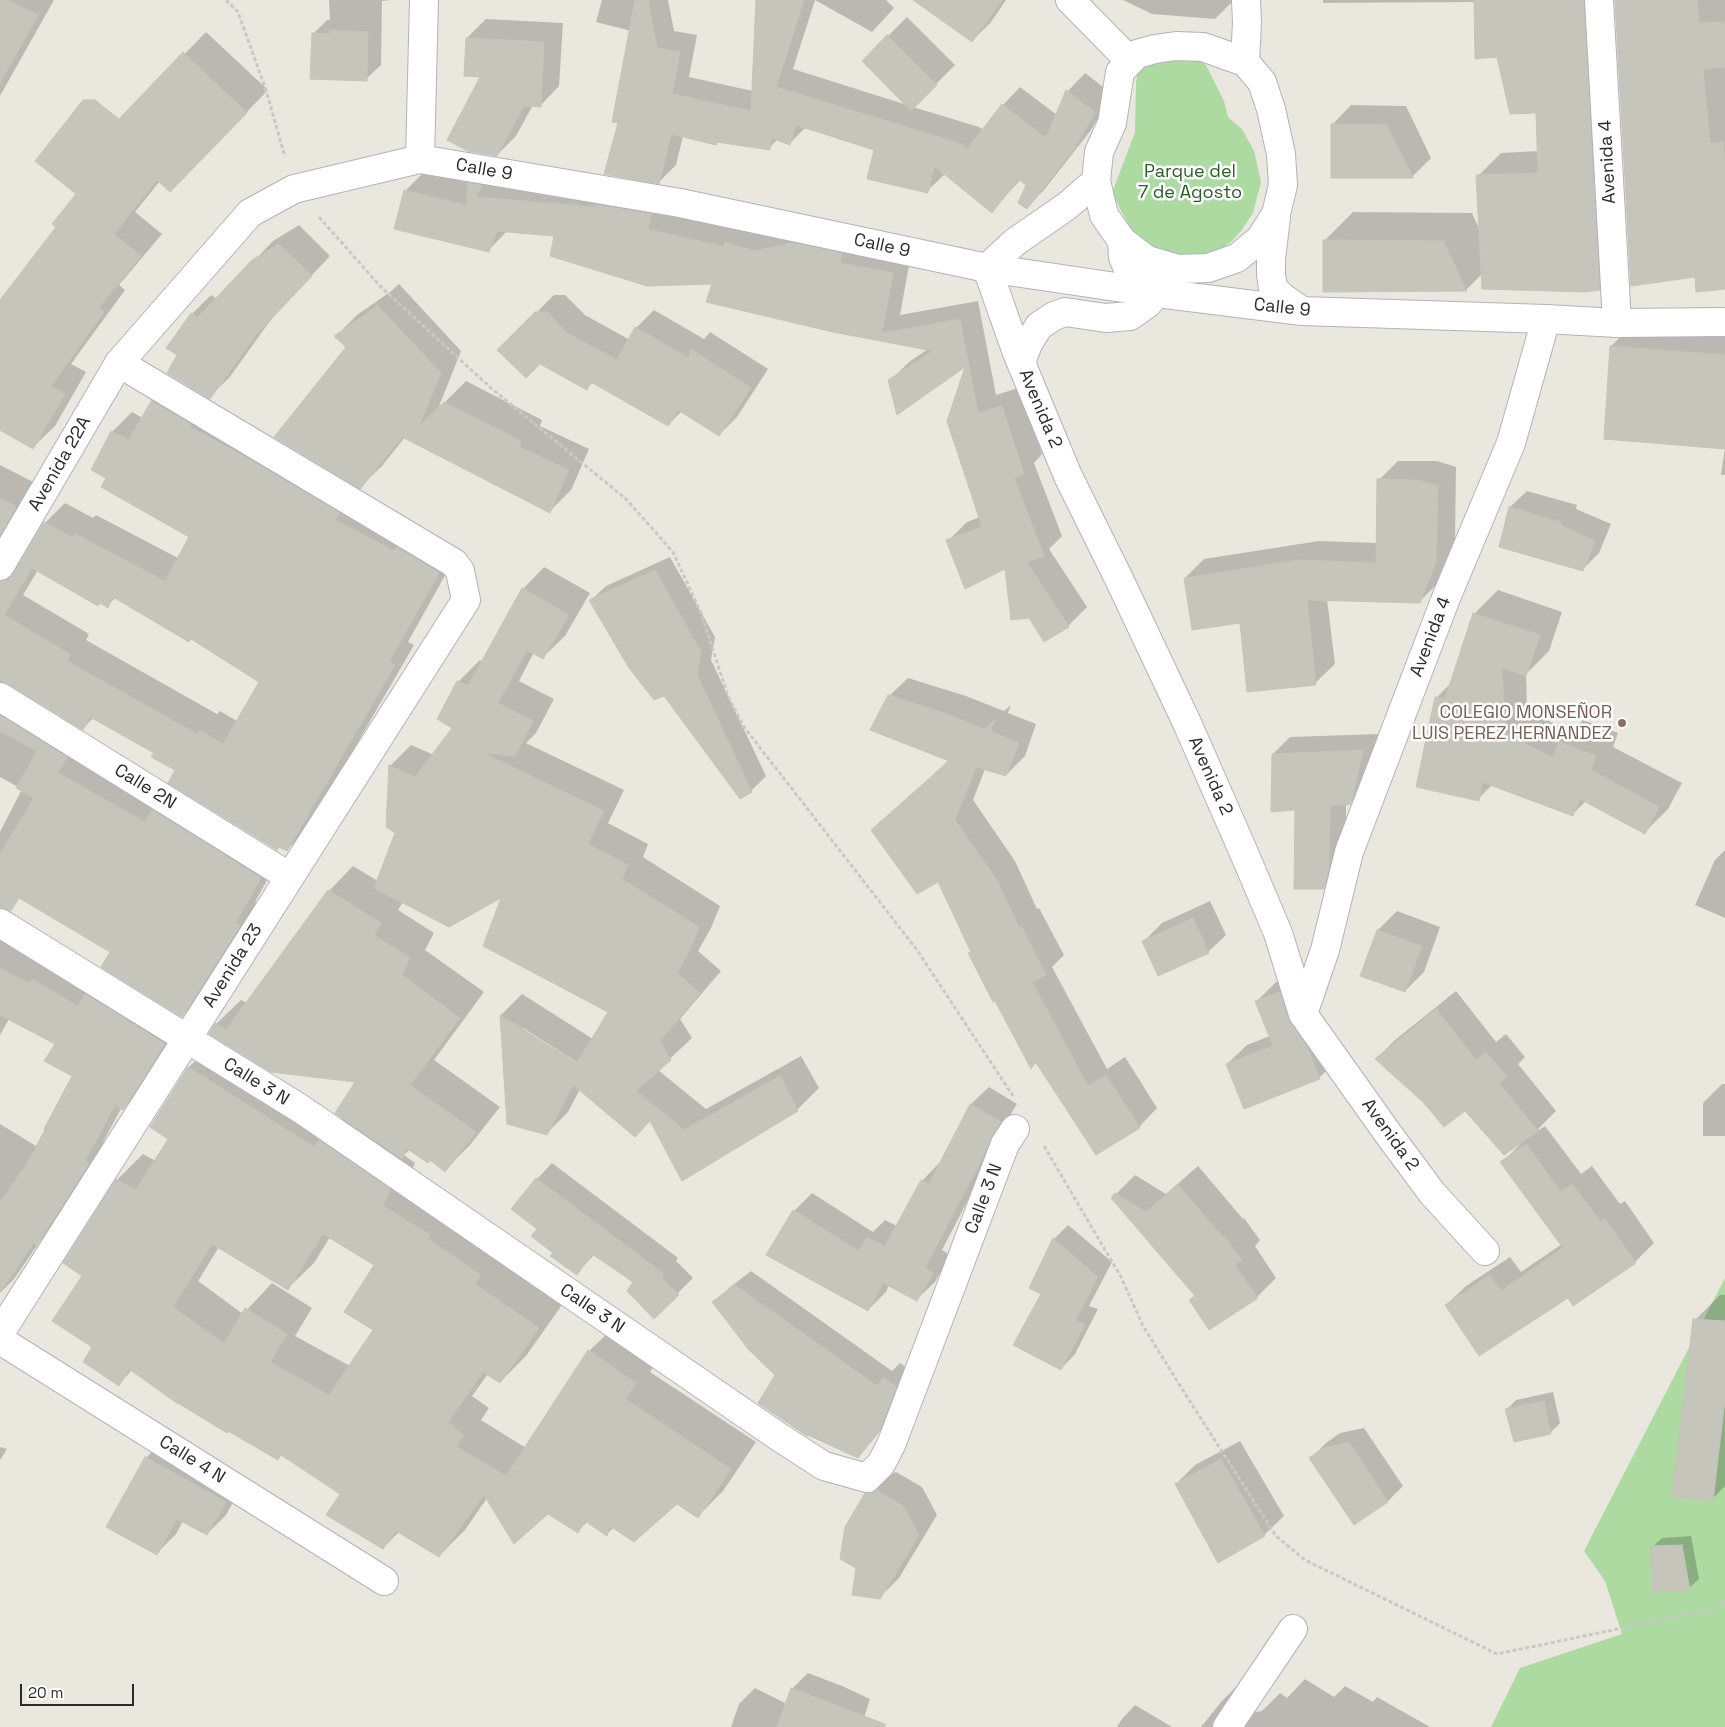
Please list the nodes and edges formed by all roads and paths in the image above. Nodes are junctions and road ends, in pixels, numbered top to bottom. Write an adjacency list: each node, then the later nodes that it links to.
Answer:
1 (226, 0): 10 (path)
2 (424, 0): 8 (street)
3 (1070, 0): 6 (street)
4 (1246, 0): 7 (street)
5 (1599, 0): 19 (street, Avenida 4)
6 (1130, 61): 7 (street); 9 (street)
7 (1245, 62): 11 (street)
8 (420, 159): 10 (street, Calle 9); 13 (street, Calle 9)
9 (1096, 181): 12 (street); 13 (street)
10 (294, 189): 20 (street, Calle 9); 28 (path)
11 (1276, 214): 14 (street); 16 (street)
12 (1122, 241): 14 (street); 15 (street)
13 (987, 268): 15 (street, Calle 9); 21 (street, Avenida 2)
14 (1187, 269): 15 (street)
15 (1156, 293): 16 (street, Calle 9); 21 (street)
16 (1302, 311): 17 (street, Calle 9)
17 (1546, 319): 19 (street, Calle 9); 26 (street, Avenida 4)
18 (1725, 322): 19 (street, Calle 9)
19 (1617, 323)
20 (119, 363): 22 (street, Avenida 22A); 24 (street, Avenida 23)
21 (1023, 367): 26 (street, Avenida 2)
22 (0, 566)
23 (0, 696): 24 (street, Calle 2N)
24 (290, 877): 27 (street, Avenida 23)
25 (0, 923): 27 (street, Calle 3 N)
26 (1303, 1014): 31 (street, Avenida 2)
27 (187, 1039): 29 (street, Calle 3 N); 32 (street, Avenida 23)
28 (1014, 1098)
29 (1015, 1130)
30 (1040, 1140): 35 (path)
31 (1485, 1251)
32 (0, 1333)
33 (0, 1340): 34 (street, Calle 4 N)
34 (384, 1581)
35 (1725, 1599)
36 (1293, 1629): 37 (street)
37 (1227, 1727)

